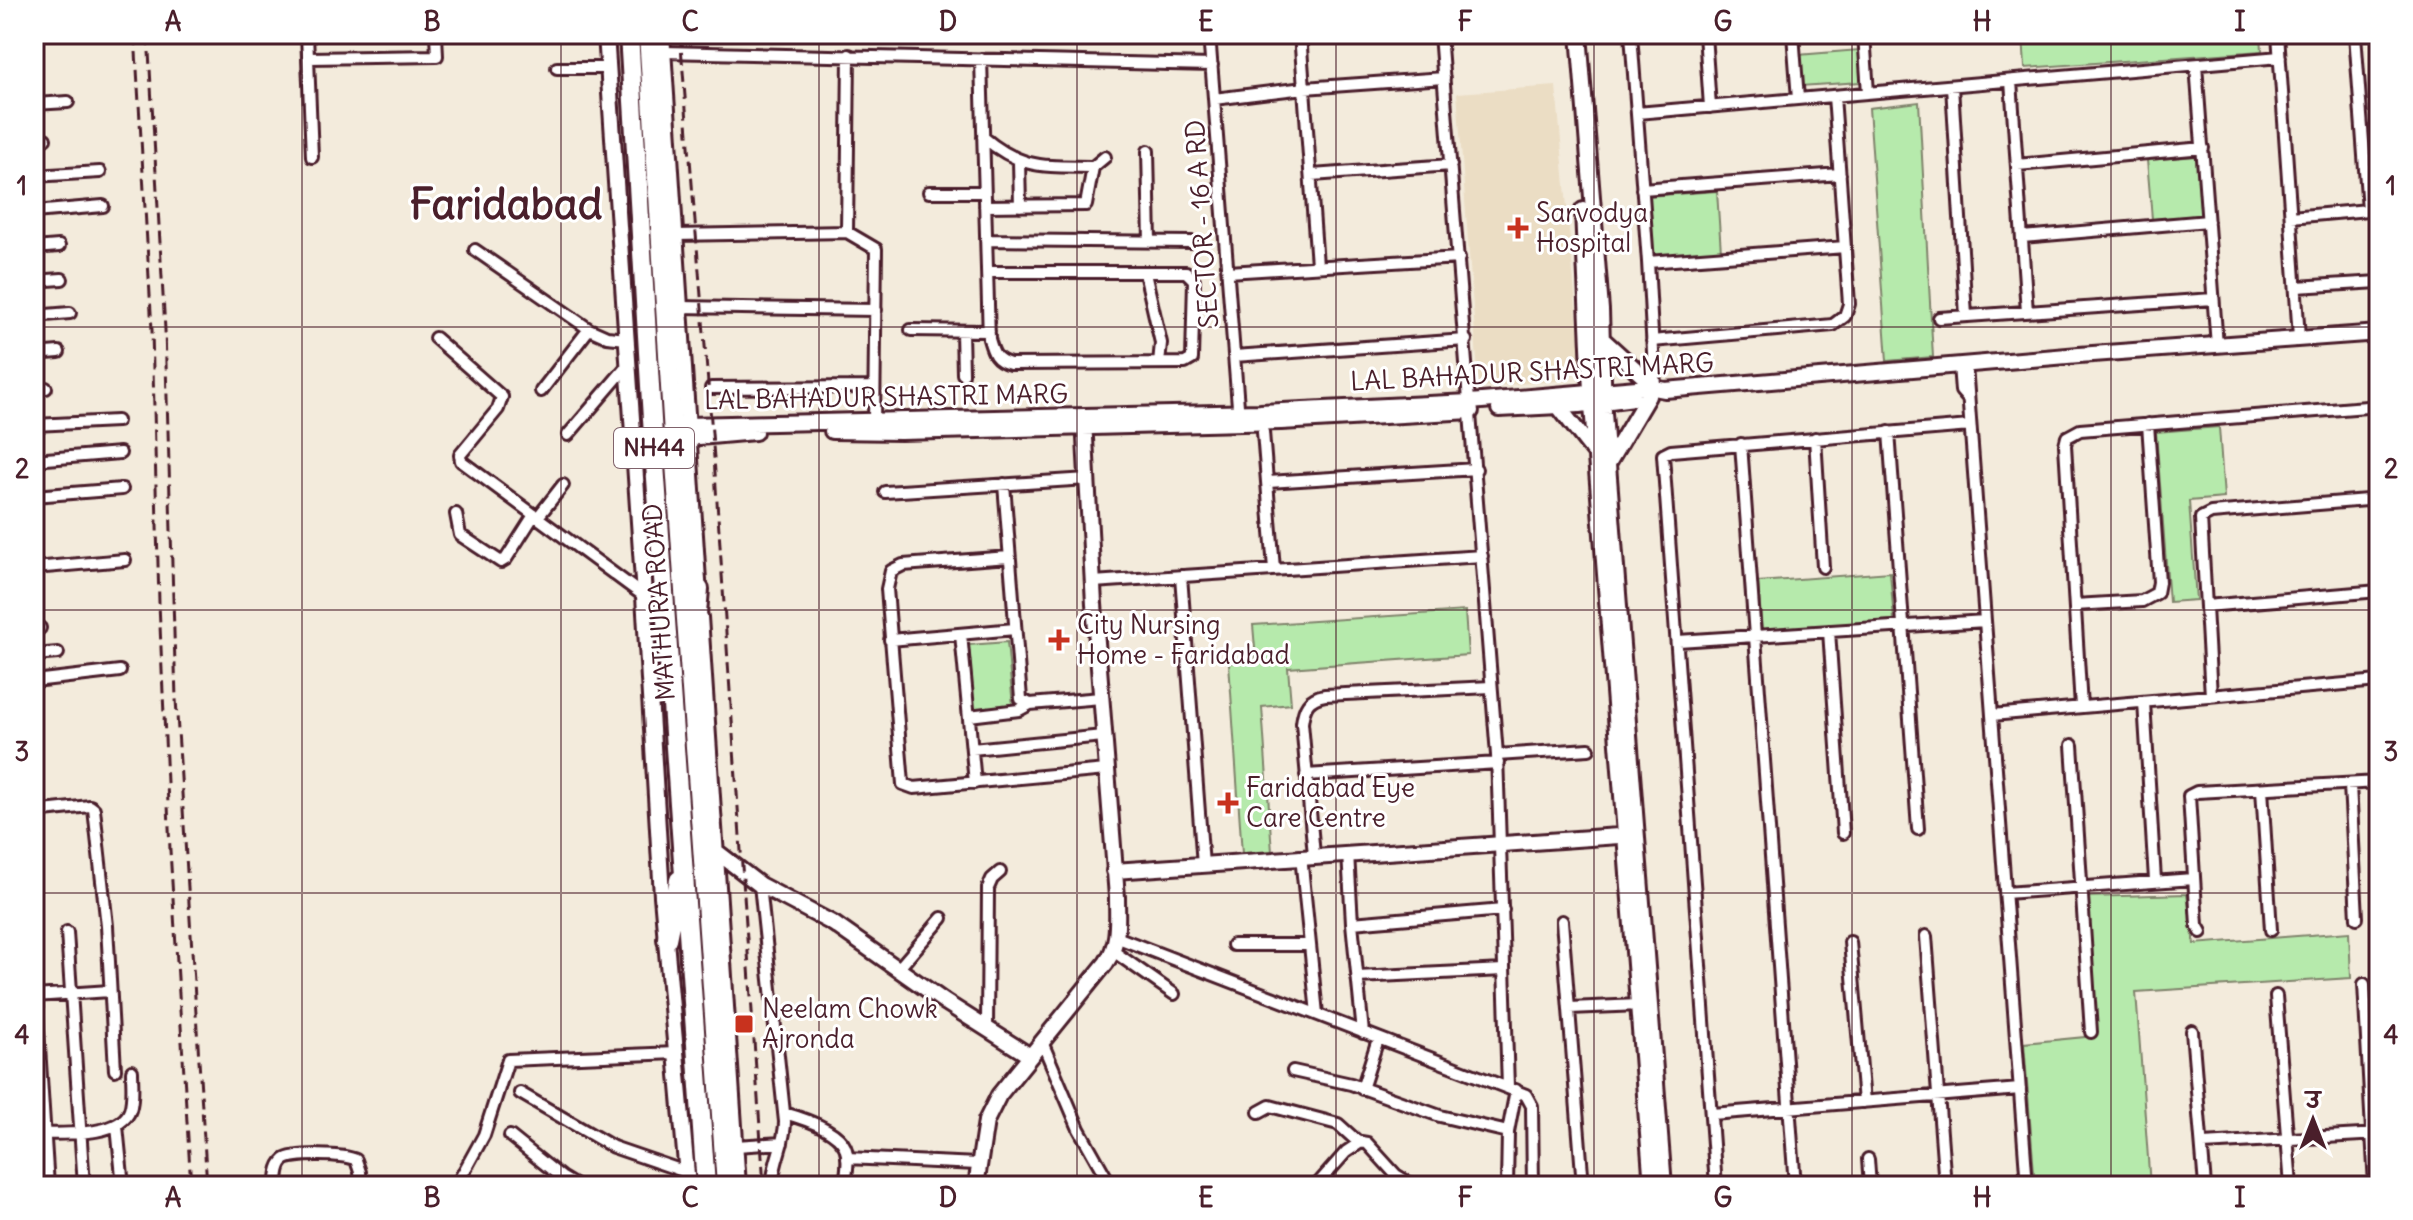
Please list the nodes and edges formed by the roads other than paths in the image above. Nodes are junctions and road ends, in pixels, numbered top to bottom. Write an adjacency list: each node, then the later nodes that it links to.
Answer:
1 (307, 34): 21 (street)
2 (436, 34): 21 (street)
3 (606, 34): 26 (street)
4 (629, 34): 200 (highway, MATHURA ROAD / NH44)
5 (648, 34): 172 (highway, MATHURA ROAD / NH44)
6 (662, 34): 18 (street)
7 (1209, 34): 23 (street, SECTOR - 16 A RD)
8 (1300, 34): 30 (street)
9 (1440, 34): 27 (street)
10 (1570, 34): 115 (street)
11 (1579, 34): 96 (street)
12 (1631, 34): 38 (street)
13 (1705, 34): 37 (street)
14 (1793, 34): 34 (street)
15 (1864, 34): 31 (street)
16 (2278, 34): 20 (street)
17 (2355, 34): 58 (street)
18 (663, 52): 19 (street); 63 (street)
19 (849, 55): 22 (street); 62 (street)
20 (2280, 57): 24 (street); 60 (street)
21 (309, 58): 42 (street)
22 (981, 59): 23 (street); 39 (street)
23 (1212, 65): 33 (street, SECTOR - 16 A RD)
24 (2196, 65): 28 (street); 40 (street)
25 (557, 68): 26 (street)
26 (608, 68): 98 (street)
27 (1444, 78): 30 (street); 45 (street)
28 (2011, 81): 29 (street); 46 (street)
29 (1952, 86): 31 (street); 88 (street)
30 (1304, 88): 33 (street); 50 (street)
31 (1868, 93): 32 (street)
32 (1834, 96): 34 (street); 49 (street)
33 (1214, 99): 76 (street, SECTOR - 16 A RD)
34 (1798, 99): 37 (street)
35 (68, 102): 36 (street)
36 (34, 104)
37 (1710, 107): 38 (street)
38 (1637, 113): 52 (street)
39 (983, 137): 44 (street); 54 (street)
40 (2203, 148): 46 (street); 61 (street)
41 (1148, 151): 66 (street)
42 (312, 157)
43 (1105, 157): 47 (street)
44 (1019, 161): 47 (street); 57 (street)
45 (1451, 165): 50 (street); 72 (street)
46 (2017, 165): 64 (street)
47 (1093, 167): 57 (street)
48 (100, 172): 51 (street)
49 (1840, 174): 52 (street); 69 (street)
50 (1312, 175): 74 (street)
51 (34, 176)
52 (1642, 189): 73 (street)
53 (929, 192): 54 (street)
54 (984, 192): 56 (street)
55 (103, 206): 59 (street)
56 (985, 206): 57 (street); 65 (street)
57 (1020, 206)
58 (2373, 209): 60 (street)
59 (34, 212)
60 (2291, 217): 81 (street)
61 (2208, 221): 64 (street); 82 (street)
62 (847, 232): 63 (street); 84 (street)
63 (675, 235): 83 (street)
64 (2022, 237): 85 (street)
65 (986, 240): 66 (street); 75 (street)
66 (1150, 242): 67 (street)
67 (1192, 242)
68 (59, 246): 70 (street)
69 (1845, 247): 73 (street); 100 (street)
70 (34, 248)
71 (475, 250): 90 (street)
72 (1459, 258): 74 (street); 99 (street)
73 (1648, 262): 100 (street)
74 (1317, 265): 76 (street)
75 (987, 272): 77 (street); 93 (street)
76 (1228, 272): 104 (street, SECTOR - 16 A RD)
77 (1145, 273): 105 (street); 105 (street)
78 (62, 279): 79 (street)
79 (34, 281)
80 (2379, 282): 81 (street)
81 (2296, 287): 97 (street)
82 (2213, 299): 85 (street); 101 (street)
83 (679, 307): 84 (street); 126 (street)
84 (876, 310): 109 (street)
85 (2027, 312): 88 (street)
86 (70, 313): 87 (street)
87 (34, 316)
88 (1966, 316): 89 (street)
89 (1939, 318)
90 (589, 329): 98 (street); 113 (street)
91 (911, 330): 92 (street)
92 (962, 331): 93 (street); 108 (street)
93 (989, 331): 105 (street)
94 (2379, 333): 97 (street, LAL BAHADUR SHASTRI MARG)
95 (435, 338): 145 (street)
96 (1601, 338): 114 (street); 115 (street)
97 (2299, 338): 101 (street, LAL BAHADUR SHASTRI MARG)
98 (627, 339): 106 (street)
99 (1466, 340): 104 (street); 116 (street)
100 (1652, 341): 114 (street)
101 (2217, 346): 107 (street, LAL BAHADUR SHASTRI MARG)
102 (59, 352): 103 (street)
103 (34, 354)
104 (1234, 356): 119 (street, SECTOR - 16 A RD)
105 (1159, 363)
106 (628, 365): 129 (street); 156 (street)
107 (1962, 365): 114 (street, LAL BAHADUR SHASTRI MARG); 125 (street)
108 (963, 374)
109 (874, 387): 111 (street); 124 (street)
110 (46, 388): 112 (street)
111 (711, 388)
112 (34, 389)
113 (541, 391)
114 (1656, 392): 115 (street, LAL BAHADUR SHASTRI MARG); 134 (street)
115 (1598, 396): 116 (street, LAL BAHADUR SHASTRI MARG); 117 (street); 134 (street)
116 (1471, 406): 117 (street); 119 (street, LAL BAHADUR SHASTRI MARG); 135 (street)
117 (1558, 406): 134 (street)
118 (2379, 406): 122 (street)
119 (1239, 417): 121 (street, LAL BAHADUR SHASTRI MARG)
120 (117, 421): 123 (street)
121 (1084, 422): 124 (street, LAL BAHADUR SHASTRI MARG); 136 (street)
122 (2148, 424): 157 (street); 157 (street)
123 (34, 425)
124 (874, 426): 126 (street, LAL BAHADUR SHASTRI MARG)
125 (1970, 426): 128 (street); 159 (street)
126 (688, 432): 154 (street)
127 (1263, 432): 137 (street)
128 (1889, 432): 130 (street); 160 (street)
129 (568, 435)
130 (1815, 438): 131 (street); 149 (street)
131 (1741, 444): 164 (street); 166 (street)
132 (120, 453): 133 (street)
133 (34, 460)
134 (1603, 460): 195 (street)
135 (1476, 469): 137 (street); 146 (street)
136 (1088, 479): 138 (street); 153 (street)
137 (1268, 482): 151 (street)
138 (1004, 484): 141 (street); 147 (street)
139 (563, 485): 145 (street)
140 (122, 489): 142 (street)
141 (885, 492)
142 (34, 496)
143 (2379, 499): 158 (street)
144 (456, 514): 145 (street)
145 (536, 516): 156 (street)
146 (1482, 556): 151 (street); 173 (street)
147 (1009, 557): 161 (street); 165 (street)
148 (125, 560): 150 (street)
149 (1823, 567)
150 (34, 568)
151 (1274, 569): 152 (street)
152 (1181, 576): 153 (street); 201 (street)
153 (1093, 582): 175 (street)
154 (699, 589): 172 (highway); 197 (street)
155 (2379, 591): 158 (street)
156 (644, 596): 219 (street)
157 (2075, 605): 178 (street)
158 (2206, 606): 174 (street)
159 (1985, 621): 160 (street); 179 (street)
160 (1904, 625): 162 (street); 193 (street)
161 (1015, 629): 163 (street); 177 (street)
162 (1829, 631): 164 (street); 194 (street)
163 (961, 634): 165 (street); 180 (street)
164 (1755, 637): 166 (street); 254 (street)
165 (890, 640): 189 (street)
166 (1678, 641): 257 (street)
167 (58, 653): 168 (street)
168 (34, 655)
169 (120, 671): 170 (street)
170 (34, 681)
171 (2379, 681): 174 (street)
172 (691, 685): 258 (highway, MATHURA ROAD / NH44)
173 (1491, 687): 185 (street); 187 (street)
174 (2211, 696): 176 (street)
175 (1101, 698): 177 (street); 181 (street)
176 (2144, 702): 178 (street); 205 (street)
177 (1030, 704): 180 (street)
178 (2081, 707): 179 (street)
179 (1992, 715): 208 (street)
180 (969, 716): 183 (street)
181 (1103, 736): 183 (street); 186 (street)
182 (2072, 745): 207 (street)
183 (972, 749): 189 (street)
184 (1589, 749): 185 (street)
185 (1498, 759): 187 (street); 196 (street)
186 (1106, 770): 189 (street); 202 (street)
187 (1306, 775): 199 (street)
188 (2379, 782): 190 (street)
189 (975, 783)
190 (2350, 785): 191 (street); 212 (street)
191 (2262, 789): 204 (street); 215 (street)
192 (34, 812): 229 (street)
193 (1918, 829)
194 (1843, 833)
195 (1632, 835): 196 (street); 209 (street)
196 (1499, 843): 198 (street); 210 (street)
197 (717, 852): 206 (street); 269 (street)
198 (1348, 853): 199 (street); 214 (street)
199 (1308, 856): 201 (street); 223 (street)
200 (683, 862): 219 (highway); 282 (highway, MATHURA ROAD / NH44)
201 (1203, 865): 202 (street)
202 (1114, 871): 221 (street)
203 (1000, 872): 237 (street)
204 (2193, 879): 205 (street); 217 (street)
205 (2155, 880): 207 (street)
206 (760, 885): 224 (street); 256 (street)
207 (2081, 887): 208 (street); 239 (street)
208 (2005, 893): 250 (street)
209 (1638, 907): 234 (street); 294 (street)
210 (1503, 910): 214 (street); 226 (street)
211 (942, 918): 224 (street)
212 (2357, 918)
213 (1562, 921): 235 (street)
214 (1352, 923): 227 (street)
215 (2271, 930)
216 (67, 932): 230 (street)
217 (2201, 932)
218 (1926, 936): 252 (street)
219 (667, 939): 243 (street)
220 (1850, 942): 253 (street)
221 (1115, 944): 231 (street); 236 (street); 242 (street)
222 (1233, 945): 223 (street)
223 (1310, 945): 236 (street)
224 (899, 968): 237 (street)
225 (34, 969): 232 (street)
226 (1504, 970): 227 (street); 249 (street)
227 (1357, 977): 240 (street)
228 (2364, 984): 263 (street)
229 (110, 991): 230 (street); 245 (street)
230 (72, 994): 232 (street); 260 (street)
231 (1174, 994)
232 (35, 996): 262 (street)
233 (2276, 996): 265 (street)
234 (1639, 1005): 235 (street); 293 (street)
235 (1570, 1008): 292 (street)
236 (1317, 1014): 240 (street)
237 (987, 1029): 244 (street)
238 (2192, 1031): 268 (street)
239 (2091, 1032)
240 (1363, 1033): 241 (street)
241 (1378, 1039): 248 (street); 249 (street)
242 (1042, 1042): 244 (street); 287 (street)
243 (676, 1053): 273 (street); 280 (street)
244 (1030, 1056): 272 (street)
245 (115, 1070)
246 (132, 1071): 259 (street)
247 (1293, 1071): 248 (street)
248 (1362, 1089): 261 (street)
249 (1512, 1089): 261 (street); 291 (street)
250 (2020, 1089): 252 (street); 299 (street)
251 (520, 1093): 273 (street)
252 (1937, 1097): 253 (street); 298 (street)
253 (1864, 1102): 254 (street)
254 (1791, 1106): 257 (street); 296 (street)
255 (1259, 1112): 266 (street)
256 (784, 1113): 267 (street); 270 (street)
257 (1712, 1114): 295 (street)
258 (722, 1119): 283 (highway, NH44); 284 (highway)
259 (117, 1126): 260 (street); 277 (street)
260 (80, 1132): 262 (street); 276 (street)
261 (1508, 1132): 290 (street)
262 (39, 1134): 275 (street)
263 (2375, 1134): 265 (street); 302 (street)
264 (510, 1136): 281 (street)
265 (2288, 1139): 268 (street); 301 (street)
266 (1358, 1142): 288 (street); 289 (street)
267 (782, 1143): 269 (street); 274 (street)
268 (2203, 1144): 300 (street)
269 (736, 1146): 284 (street)
270 (847, 1158): 272 (street); 285 (street)
271 (1868, 1159): 297 (street)
272 (978, 1164): 286 (street)
273 (687, 1179)
274 (773, 1180)
275 (48, 1186)
276 (84, 1186)
277 (123, 1186)
278 (277, 1186): 279 (street)
279 (361, 1186)
280 (456, 1186)
281 (576, 1186)
282 (706, 1186)
283 (726, 1186)
284 (737, 1186)
285 (845, 1186)
286 (976, 1186)
287 (1111, 1186)
288 (1316, 1186)
289 (1414, 1186)
290 (1507, 1186)
291 (1533, 1186)
292 (1583, 1186)
293 (1652, 1186)
294 (1664, 1186)
295 (1716, 1186)
296 (1795, 1186)
297 (1870, 1186)
298 (1945, 1186)
299 (2027, 1186)
300 (2205, 1186)
301 (2291, 1186)
302 (2375, 1186)

